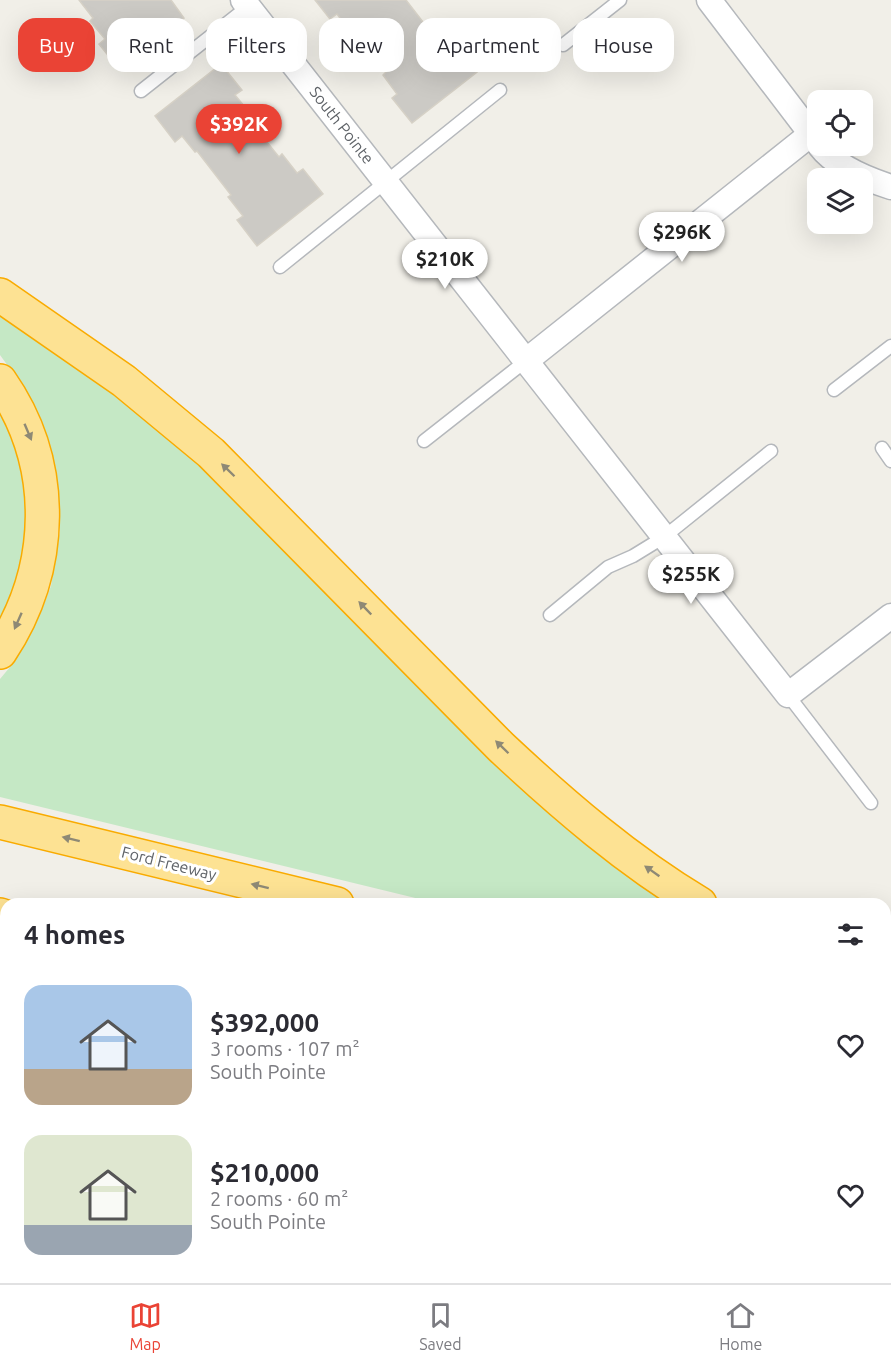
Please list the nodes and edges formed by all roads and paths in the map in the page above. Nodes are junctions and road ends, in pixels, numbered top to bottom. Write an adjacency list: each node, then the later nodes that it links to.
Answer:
1 (620, 0): 4 (lane)
2 (710, 0): 7 (street)
3 (249, 2): 6 (lane); 11 (street, South Pointe)
4 (563, 45)
5 (500, 90): 11 (lane)
6 (141, 91)
7 (807, 129)
8 (807, 148): 15 (street)
9 (830, 156): 10 (street)
10 (880, 183)
11 (392, 187): 12 (lane); 15 (street, South Pointe)
12 (280, 267)
13 (0, 295): 30 (highway, one-way to 13)
14 (891, 346): 17 (lane)
15 (526, 360): 18 (lane); 22 (street, South Pointe)
16 (0, 381): 25 (highway, one-way to 25)
17 (834, 390)
18 (424, 441)
19 (882, 448): 21 (lane)
20 (771, 451): 22 (lane)
21 (891, 461)
22 (664, 537): 23 (lane); 26 (street, South Pointe)
23 (550, 615)
24 (891, 616): 26 (street)
25 (0, 652)
26 (788, 696): 27 (lane)
27 (871, 803)
28 (0, 822): 29 (highway, Ford Freeway, one-way to 28)
29 (312, 898)
30 (692, 898)

